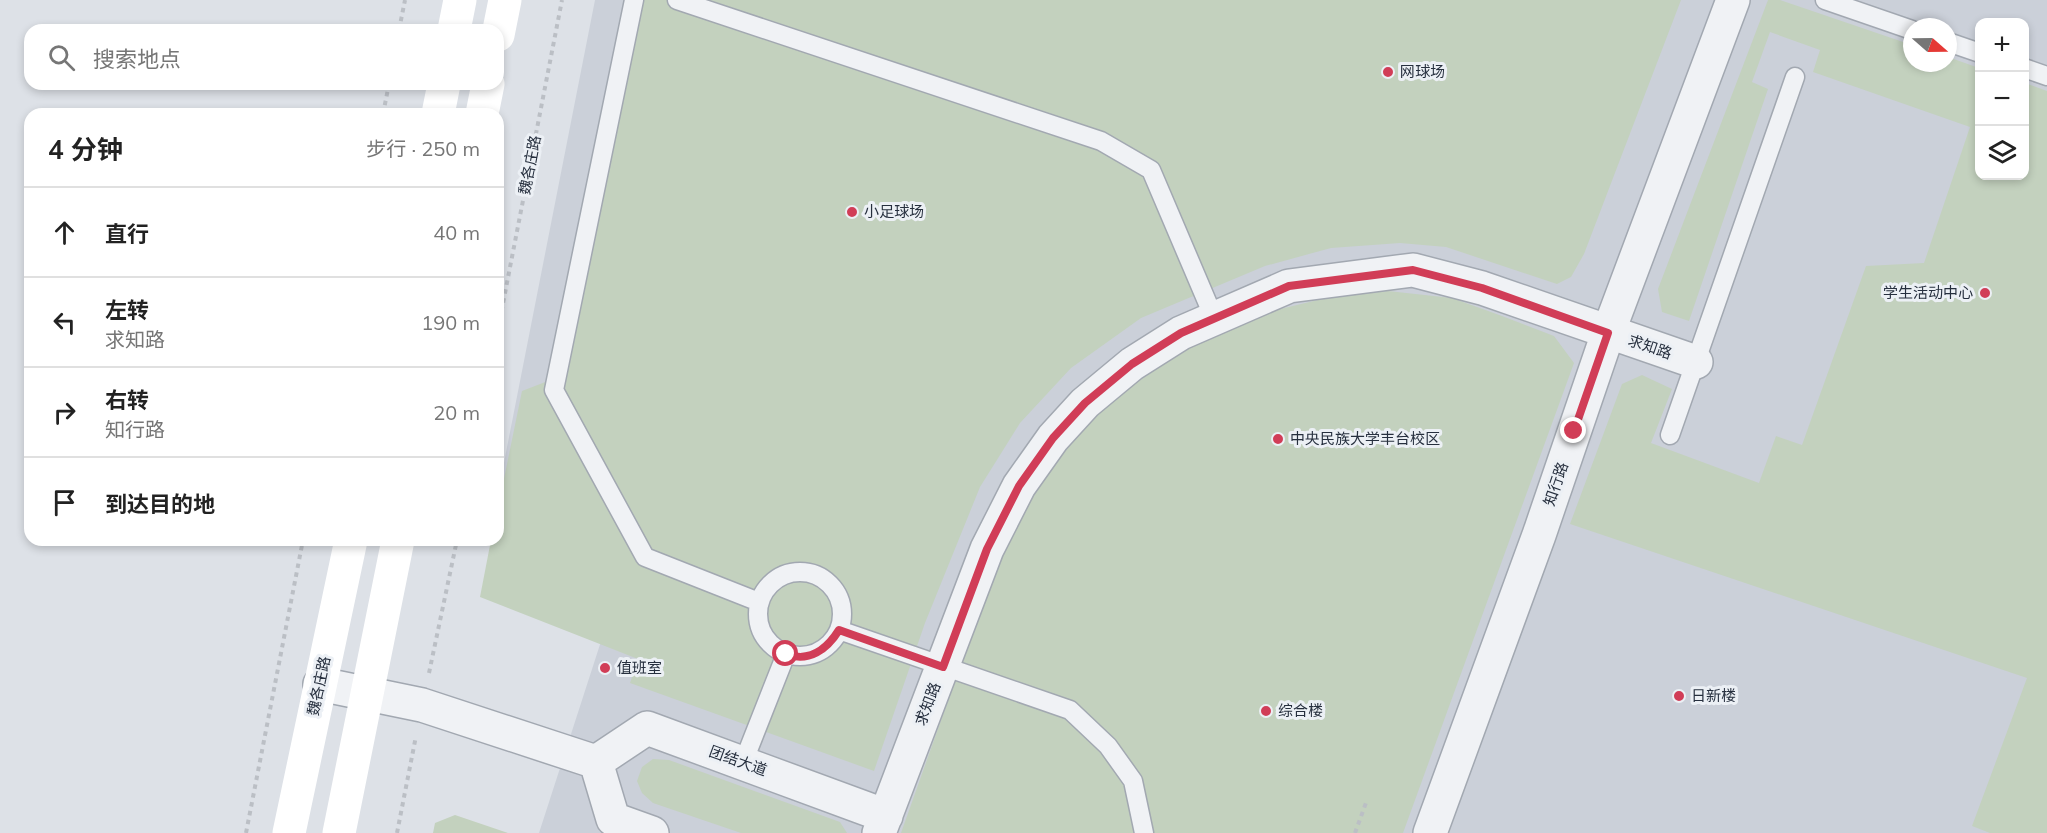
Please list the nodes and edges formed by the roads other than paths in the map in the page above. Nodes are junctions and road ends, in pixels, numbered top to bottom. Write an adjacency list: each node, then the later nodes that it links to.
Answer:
1 (460, 0): 7 (main road)
2 (505, 0): 8 (main road)
3 (634, 0): 25 (lane)
4 (677, 0): 19 (lane)
5 (1733, 0): 20 (street, 知行路)
6 (1825, 0): 9 (lane)
7 (455, 24)
8 (500, 24)
9 (1903, 27)
10 (1957, 45): 11 (lane)
11 (1975, 51)
12 (2029, 69): 13 (lane)
13 (2047, 76)
14 (1795, 77): 21 (lane)
15 (443, 90): 17 (main road)
16 (487, 90): 18 (main road)
17 (439, 108)
18 (483, 108)
19 (1214, 318): 20 (street, 求知路); 28 (street, 求知路)
20 (1608, 333): 21 (street, 求知路); 38 (street, 知行路)
21 (1696, 362): 22 (lane)
22 (1670, 435)
23 (350, 546): 29 (main road, 魏各庄路)
24 (397, 546): 30 (main road)
25 (759, 602): 26 (lane); 27 (lane)
26 (839, 630): 27 (lane); 28 (lane)
27 (786, 654): 32 (lane)
28 (943, 667): 33 (street, 求知路); 37 (lane)
29 (320, 684): 30 (street); 34 (main road, 魏各庄路)
30 (367, 694): 31 (street); 35 (main road)
31 (596, 762): 32 (street, 团结大道); 36 (street)
32 (743, 763): 33 (street, 团结大道)
33 (883, 824)
34 (289, 833)
35 (339, 833)
36 (652, 833)
37 (1144, 833)
38 (1430, 833)

